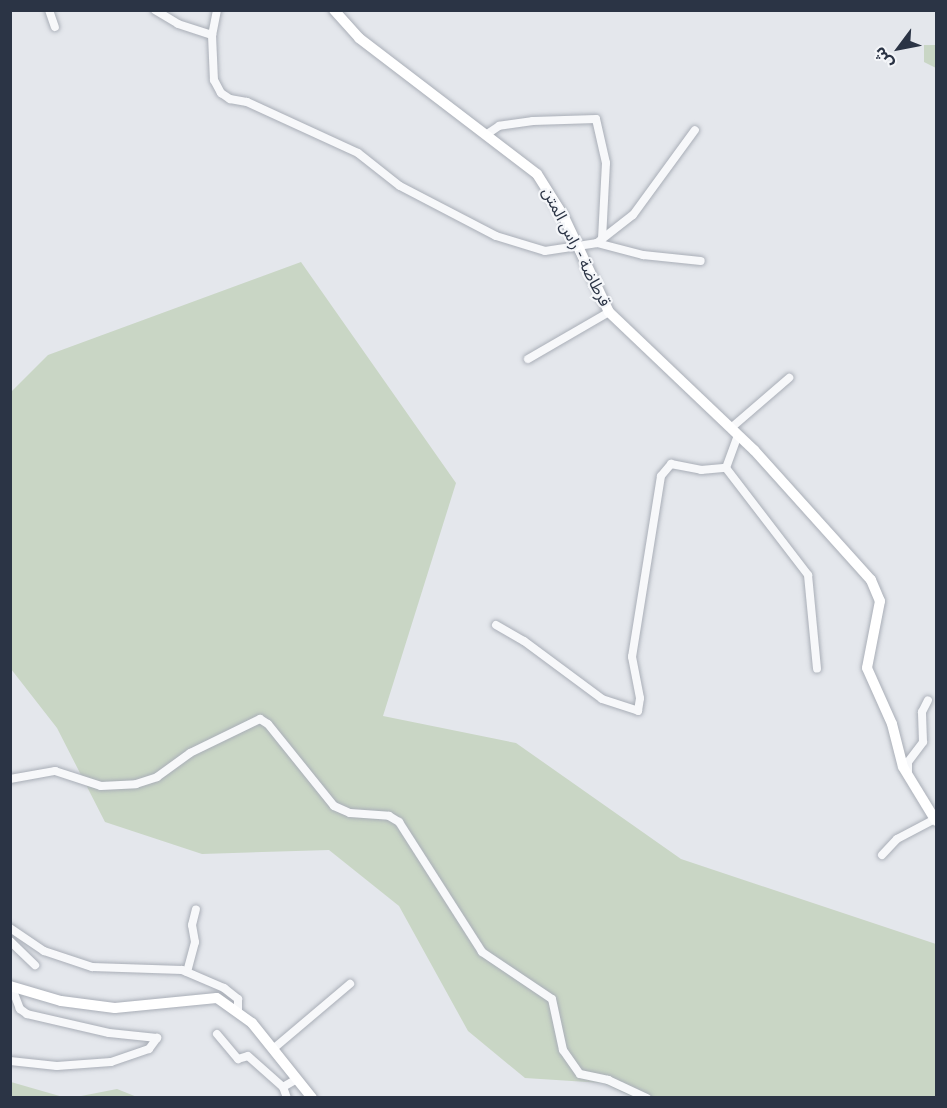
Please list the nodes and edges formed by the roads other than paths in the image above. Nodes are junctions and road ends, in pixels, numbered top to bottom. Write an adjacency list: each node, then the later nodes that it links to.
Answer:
1 (49, 10): 5 (street)
2 (155, 10): 6 (street)
3 (217, 10): 6 (street)
4 (334, 10): 8 (main road, قرطاضة - راس المتن)
5 (55, 27)
6 (212, 35): 10 (street)
7 (695, 130): 9 (street)
8 (487, 134): 9 (street); 10 (main road, قرطاضة - راس المتن)
9 (600, 241): 10 (street); 11 (street)
10 (577, 245): 12 (main road, قرطاضة - راس المتن)
11 (701, 261)
12 (609, 312): 13 (street); 15 (main road, قرطاضة - راس المتن)
13 (528, 360)
14 (789, 378): 15 (street)
15 (735, 431): 16 (street); 21 (main road, قرطاضة - راس المتن)
16 (726, 468): 17 (street); 18 (street)
17 (496, 625)
18 (817, 669)
19 (928, 700): 21 (street)
20 (10, 779): 39 (street)
21 (909, 779): 22 (main road, قرطاضة - راس المتن)
22 (936, 820): 23 (street)
23 (882, 855)
24 (196, 909): 28 (street)
25 (10, 928): 28 (street)
26 (10, 940): 27 (street)
27 (35, 965)
28 (187, 972): 31 (street)
29 (350, 984): 33 (street)
30 (11, 986): 31 (main road); 34 (street)
31 (238, 1011): 33 (main road)
32 (217, 1034): 36 (street)
33 (273, 1049): 35 (main road)
34 (10, 1061)
35 (297, 1079): 36 (street); 38 (main road)
36 (283, 1087): 37 (street)
37 (287, 1098)
38 (312, 1098)
39 (647, 1098)

